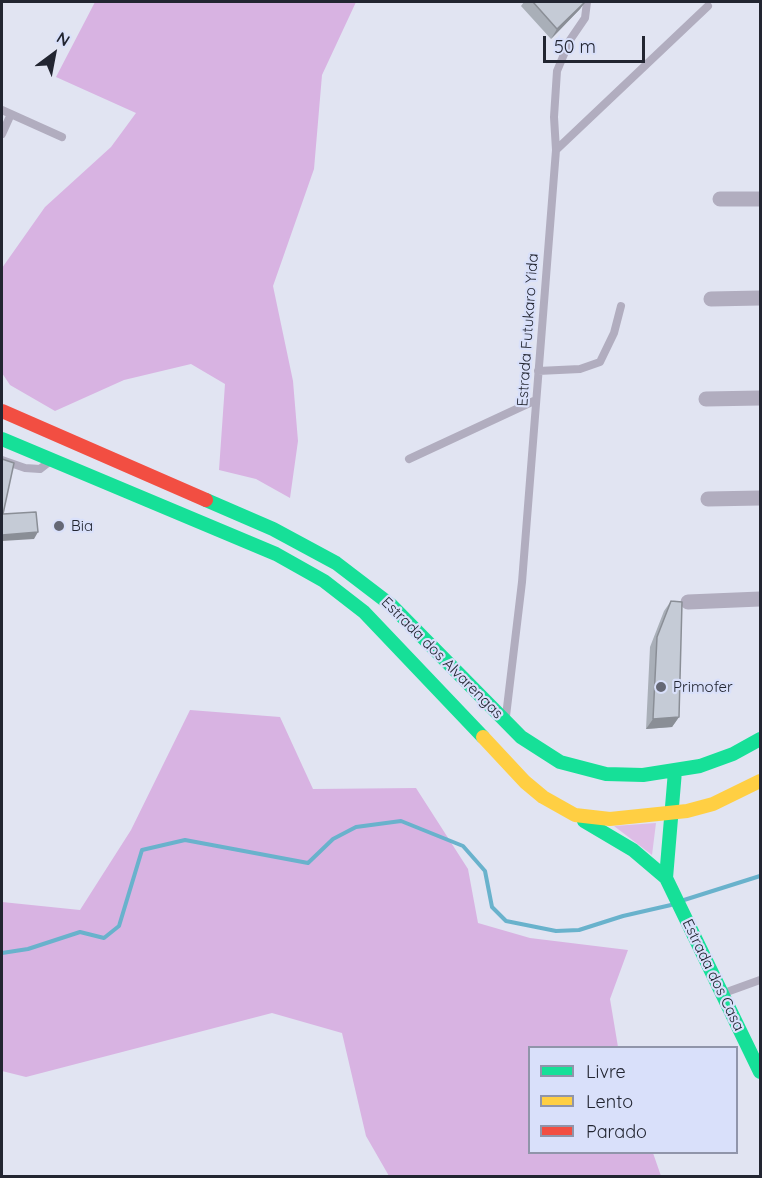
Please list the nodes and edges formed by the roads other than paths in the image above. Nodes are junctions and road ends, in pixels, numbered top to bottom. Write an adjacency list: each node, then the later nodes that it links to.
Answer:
1 (587, 2): 7 (lane, Estrada Futukaro Yida)
2 (708, 6): 7 (lane)
3 (2, 110): 4 (lane)
4 (11, 114): 5 (lane); 6 (lane)
5 (2, 134)
6 (62, 137)
7 (556, 150): 13 (lane, Estrada Futukaro Yida)
8 (760, 199): 9 (street)
9 (720, 200)
10 (760, 298): 11 (street)
11 (711, 299)
12 (621, 306): 13 (lane)
13 (538, 371): 16 (lane, Estrada Futukaro Yida)
14 (760, 398): 15 (street)
15 (706, 399)
16 (536, 400): 19 (lane); 26 (lane, Estrada Futukaro Yida)
17 (2, 411): 26 (main road, Estrada dos Alvarengas)
18 (2, 439): 21 (main road, Estrada dos Alvarengas)
19 (410, 459)
20 (2, 460): 21 (lane)
21 (50, 461): 32 (main road, Estrada dos Alvarengas)
22 (760, 498): 23 (street)
23 (708, 499)
24 (760, 599): 25 (street)
25 (688, 602)
26 (505, 721): 28 (main road, Estrada dos Alvarengas)
27 (760, 739): 28 (main road, Estrada dos Alvarengas)
28 (675, 771): 31 (main road)
29 (760, 781): 30 (main road, Estrada dos Alvarengas)
30 (700, 808): 31 (main road, Estrada dos Alvarengas); 33 (main road)
31 (670, 814): 32 (main road, Estrada dos Alvarengas); 33 (main road)
32 (575, 815): 34 (main road)
33 (666, 852): 34 (main road)
34 (666, 878): 36 (main road, Estrada dos Casa)
35 (760, 980): 36 (lane)
36 (723, 994): 37 (main road, Estrada dos Casa)
37 (760, 1072)

